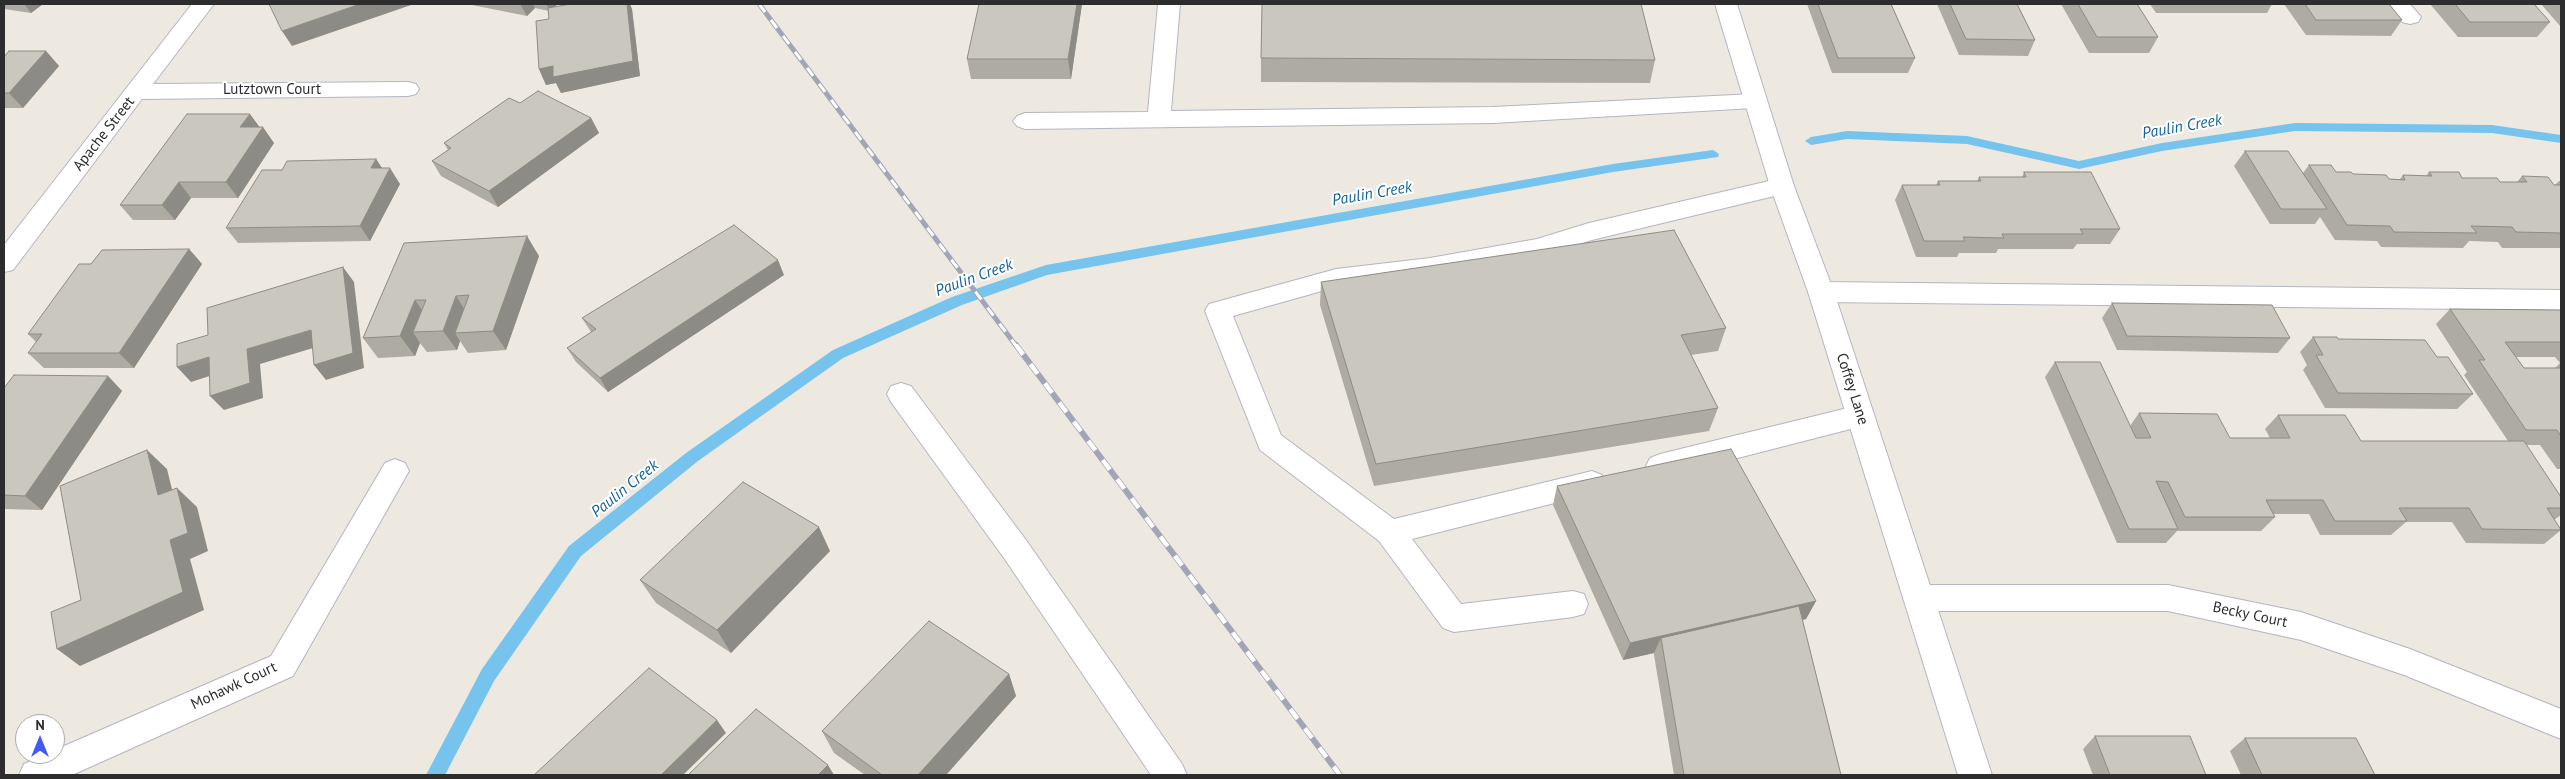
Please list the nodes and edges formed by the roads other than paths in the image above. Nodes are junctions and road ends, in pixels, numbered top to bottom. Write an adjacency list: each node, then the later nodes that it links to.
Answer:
1 (203, 4): 5 (street, Apache Street)
2 (1169, 4): 7 (street)
3 (1726, 4): 6 (street, Coffey Lane)
4 (408, 89): 5 (street, Lutztown Court)
5 (137, 92): 10 (street, Apache Street)
6 (1754, 101): 7 (street); 9 (street, Coffey Lane)
7 (1159, 119): 8 (street)
8 (1025, 121)
9 (1782, 186): 11 (street, Coffey Lane); 16 (street)
10 (4, 263)
11 (1822, 292): 12 (street); 14 (street, Coffey Lane)
12 (2561, 300)
13 (901, 394): 21 (street)
14 (1860, 416): 16 (street); 17 (street, Coffey Lane)
15 (395, 471): 20 (street, Mohawk Court)
16 (1390, 532): 18 (street)
17 (1921, 598): 19 (street, Becky Court); 22 (street, Coffey Lane)
18 (1574, 604)
19 (2561, 724)
20 (36, 775)
21 (1170, 775)
22 (1975, 775)

